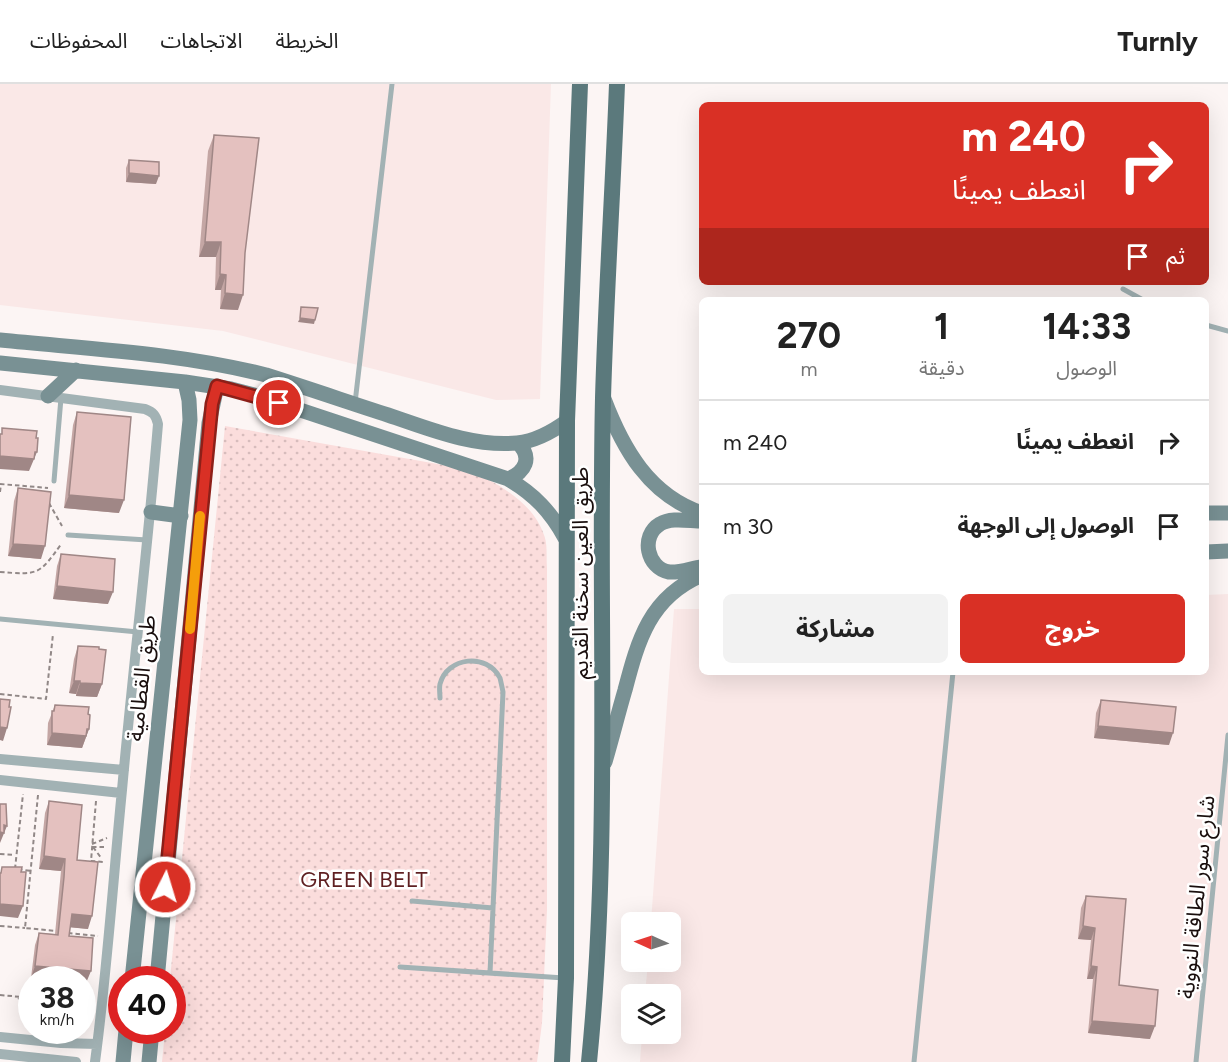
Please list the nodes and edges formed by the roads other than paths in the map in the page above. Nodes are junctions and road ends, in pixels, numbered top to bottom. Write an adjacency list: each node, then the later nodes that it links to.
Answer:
1 (392, 84): 16 (lane)
2 (580, 84): 17 (main road, طريق العين سخنة القديم)
3 (617, 84): 15 (main road, طريق العين سخنة القديم)
4 (1123, 289): 5 (lane)
5 (1138, 297)
6 (1209, 326): 7 (lane)
7 (1228, 331)
8 (0, 340): 16 (street)
9 (0, 363): 10 (street)
10 (76, 370): 11 (street); 14 (street)
11 (185, 381): 12 (street); 25 (street, طريق القطامية)
12 (217, 386): 19 (street); 47 (street, طريق القطامية)
13 (0, 390): 14 (street)
14 (55, 397): 20 (lane); 21 (street)
15 (603, 399): 22 (street); 41 (main road, طريق العين سخنة القديم)
16 (355, 404): 18 (street)
17 (567, 421): 18 (street); 28 (main road, طريق العين سخنة القديم)
18 (518, 443): 19 (street)
19 (508, 479): 28 (street)
20 (54, 481)
21 (151, 512): 25 (street); 29 (street)
22 (699, 512)
23 (1209, 513): 24 (street)
24 (1228, 513)
25 (181, 516): 46 (street, طريق القطامية)
26 (699, 521): 32 (street)
27 (68, 535): 29 (lane)
28 (565, 538): 50 (main road, طريق العين سخنة القديم)
29 (148, 540): 35 (street)
30 (1228, 551): 31 (street)
31 (1209, 552)
32 (699, 568)
33 (699, 577): 41 (street)
34 (0, 619): 35 (lane)
35 (138, 632): 40 (street)
36 (952, 675): 60 (lane)
37 (440, 699): 45 (lane)
38 (1228, 735): 61 (lane, شارع سور الطاقة النووية)
39 (0, 759): 40 (street)
40 (124, 770): 43 (street)
41 (602, 777): 59 (main road, طريق العين سخنة القديم)
42 (0, 780): 43 (street)
43 (121, 793): 52 (street)
44 (412, 901): 45 (lane)
45 (493, 908): 49 (lane)
46 (133, 966)
47 (158, 966)
48 (400, 967): 49 (lane)
49 (490, 973): 50 (lane)
50 (566, 978): 58 (main road, طريق العين سخنة القديم)
51 (0, 1036): 52 (street)
52 (97, 1044): 57 (street)
53 (0, 1054): 56 (street)
54 (124, 1055): 55 (street)
55 (150, 1057)
56 (76, 1062)
57 (95, 1062)
58 (562, 1062)
59 (589, 1062)
60 (914, 1062)
61 (1196, 1062)

